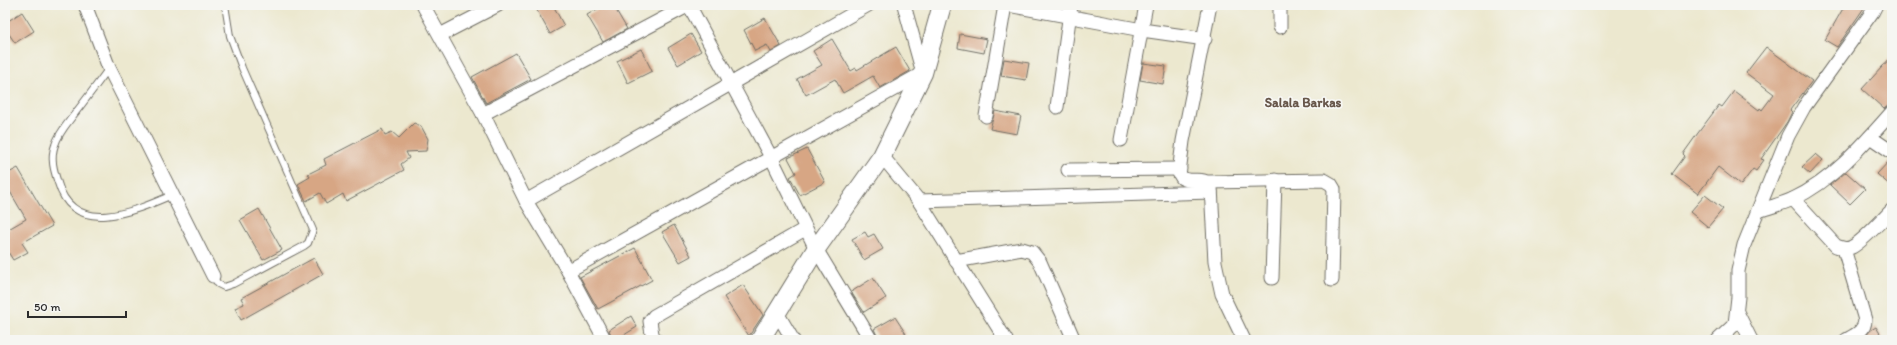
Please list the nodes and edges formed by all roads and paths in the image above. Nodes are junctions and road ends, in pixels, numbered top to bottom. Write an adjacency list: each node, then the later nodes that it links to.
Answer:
1 (85, 5): 20 (street)
2 (225, 5): 47 (lane)
3 (423, 5): 18 (street)
4 (498, 5): 18 (street)
5 (689, 5): 22 (street); 25 (street)
6 (868, 5): 22 (street)
7 (904, 5): 21 (street)
8 (942, 5): 21 (street)
9 (1005, 5): 26 (street)
10 (1008, 5): 15 (street)
11 (1146, 5): 17 (street)
12 (1210, 5): 19 (street)
13 (1280, 5): 16 (street)
14 (1876, 5): 41 (street)
15 (1070, 10): 17 (street); 23 (street)
16 (1280, 27)
17 (1142, 30): 19 (street); 28 (street)
18 (440, 35): 25 (street)
19 (1205, 39): 32 (street)
20 (109, 68): 36 (street); 36 (lane)
21 (923, 73): 30 (street); 31 (street)
22 (731, 83): 31 (street); 38 (street)
23 (1057, 107)
24 (1892, 112): 27 (street)
25 (483, 114): 38 (street)
26 (986, 116)
27 (1870, 137): 29 (street); 37 (street)
28 (1121, 140)
29 (1892, 152)
30 (882, 156): 39 (street); 43 (street)
31 (772, 159): 42 (street); 46 (street)
32 (1180, 168): 33 (street); 35 (street)
33 (1068, 170)
34 (1275, 180): 35 (street); 48 (street); 49 (street)
35 (1210, 187): 39 (street); 59 (street)
36 (172, 195): 47 (street)
37 (1793, 199): 41 (street); 44 (street)
38 (526, 200): 46 (street)
39 (919, 201): 45 (street)
40 (1892, 210): 44 (street)
41 (1758, 212): 51 (street)
42 (806, 228): 43 (street); 53 (street)
43 (816, 249): 50 (street); 56 (street)
44 (1844, 249): 62 (street)
45 (956, 261): 57 (street); 58 (street)
46 (568, 271): 52 (street)
47 (212, 276)
48 (1272, 278)
49 (1332, 280)
50 (776, 311): 54 (street); 55 (street)
51 (1737, 312): 60 (street); 61 (street)
52 (605, 340)
53 (655, 340)
54 (760, 340)
55 (792, 340)
56 (871, 340)
57 (1006, 340)
58 (1074, 340)
59 (1244, 340)
60 (1718, 340)
61 (1751, 340)
62 (1846, 340)

